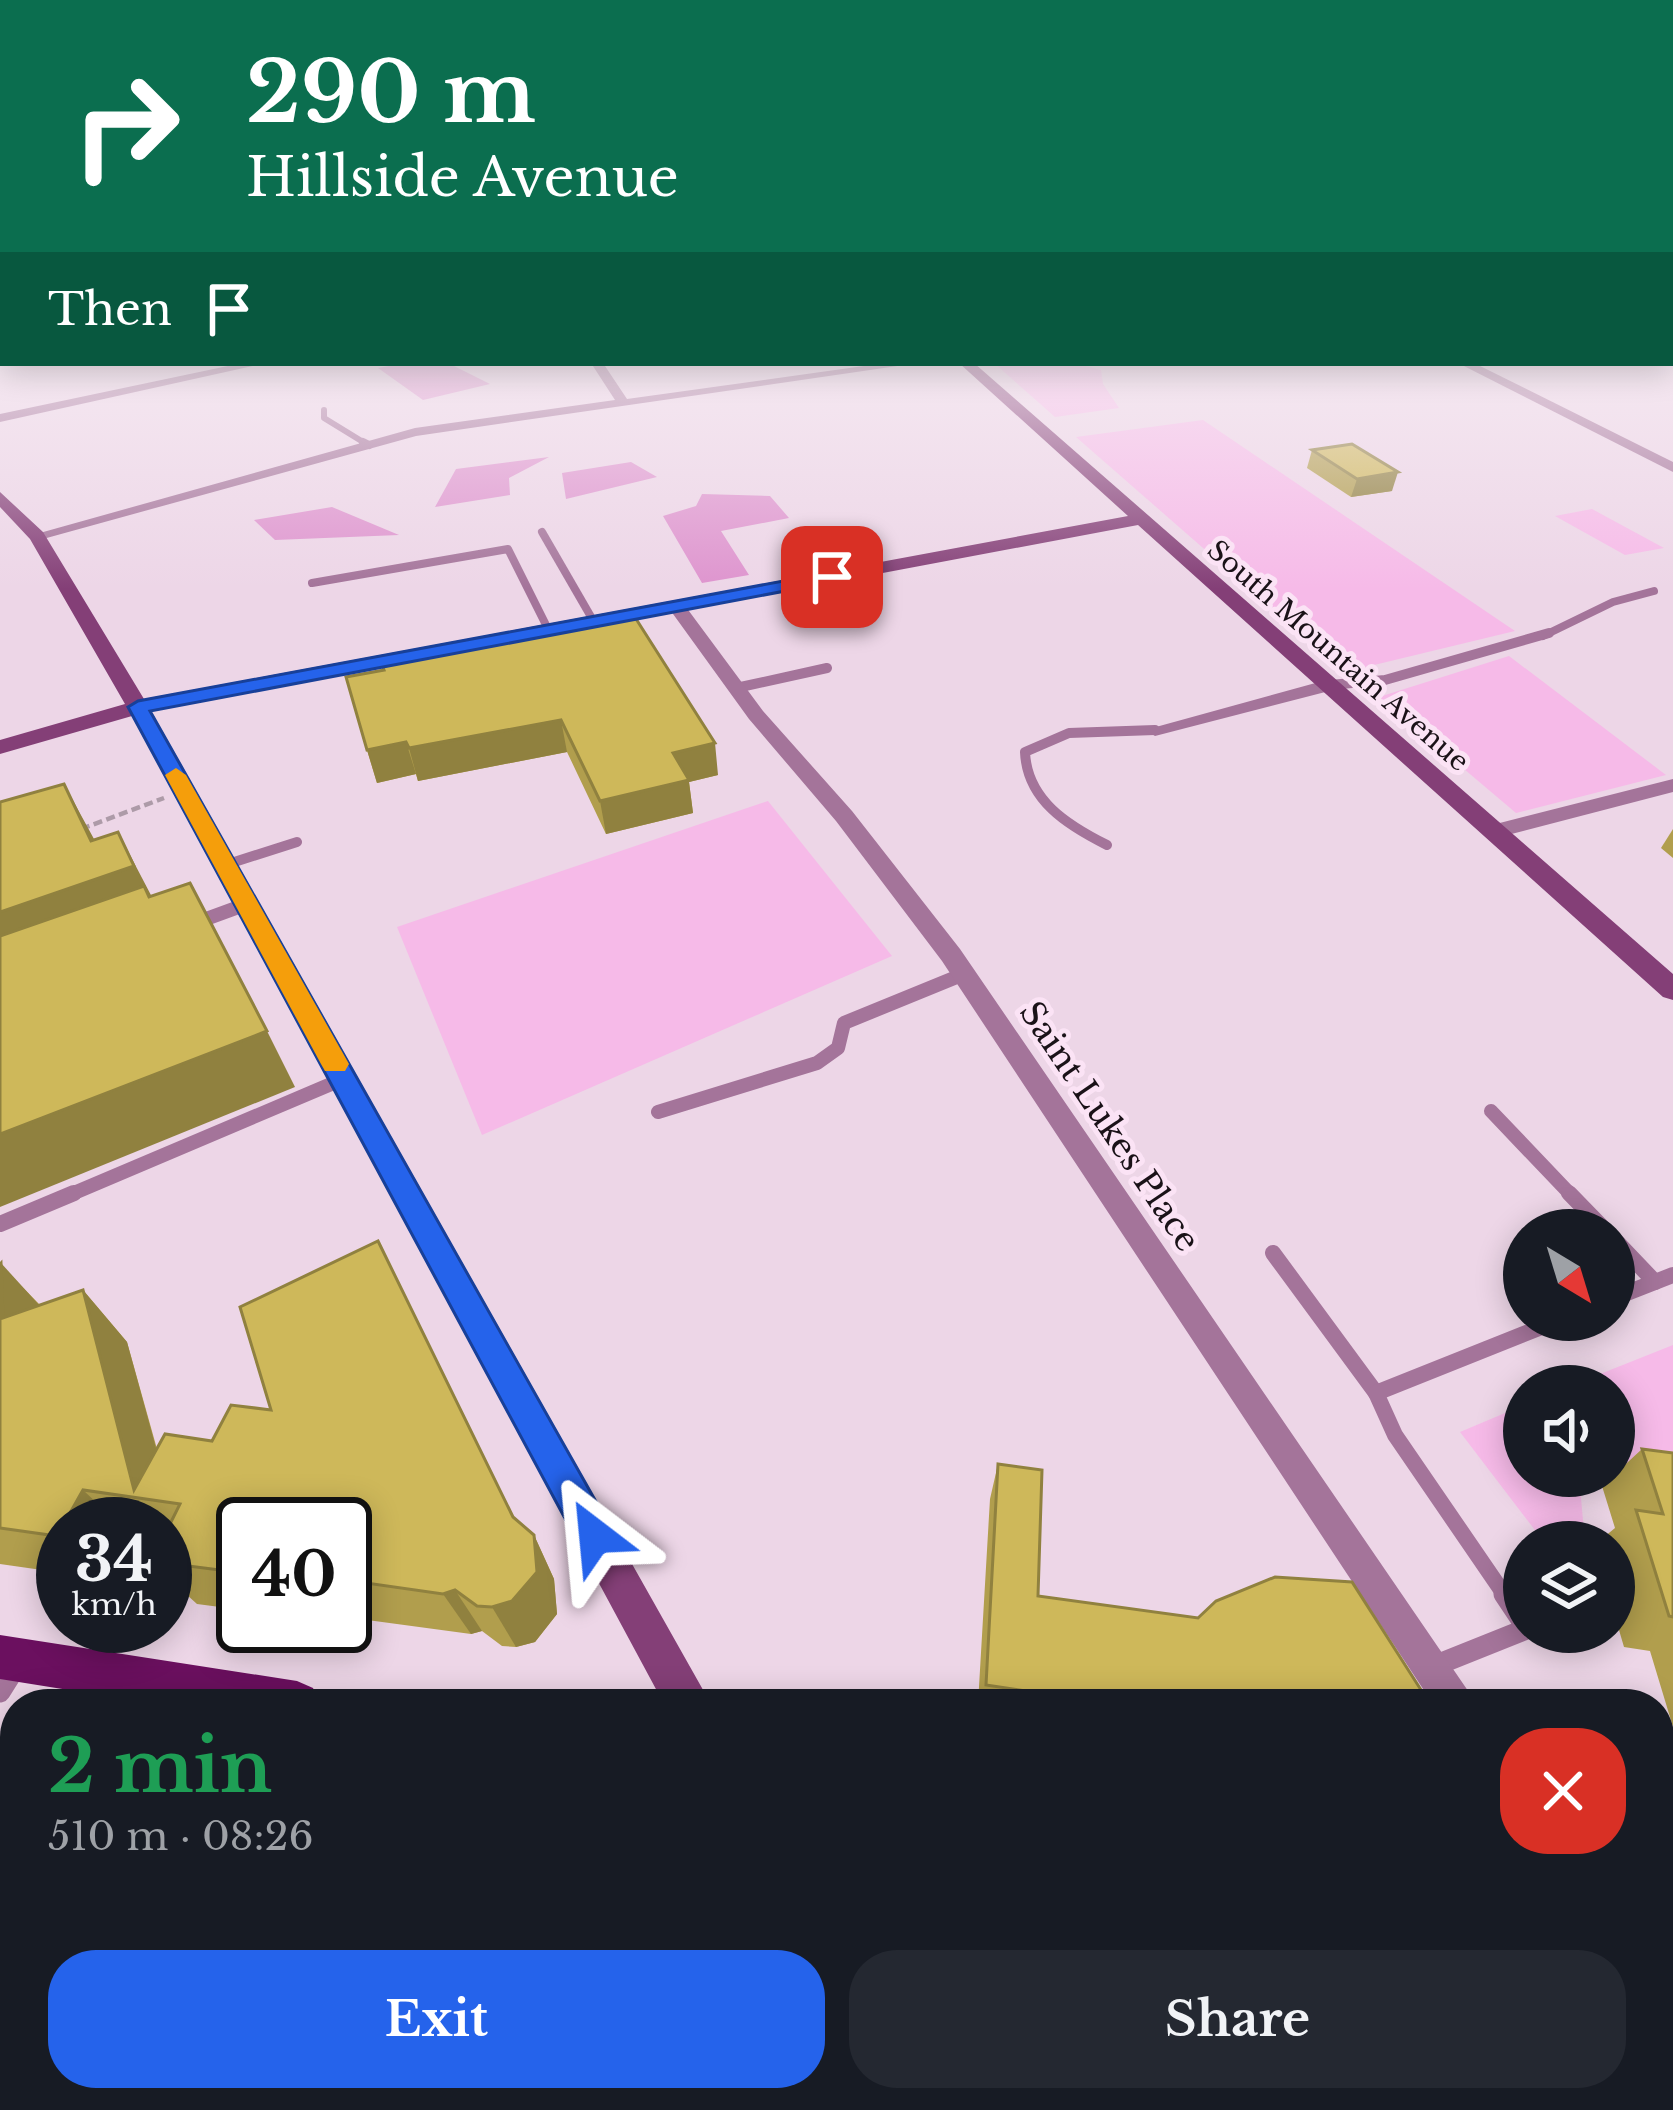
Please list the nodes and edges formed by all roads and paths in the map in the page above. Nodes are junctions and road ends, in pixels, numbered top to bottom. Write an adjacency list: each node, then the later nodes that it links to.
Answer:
1 (125, 391): 8 (street)
2 (616, 391): 6 (street)
3 (712, 391): 6 (street)
4 (998, 391): 12 (street, South Mountain Avenue)
5 (1521, 391): 10 (street)
6 (624, 404): 9 (street)
7 (325, 410): 9 (lane)
8 (0, 418)
9 (368, 445): 14 (street)
10 (1673, 468)
11 (0, 497): 14 (street)
12 (1141, 519): 17 (street); 21 (street, South Mountain Avenue)
13 (542, 532): 18 (lane)
14 (37, 536): 23 (street)
15 (312, 583): 19 (lane)
16 (1654, 591): 21 (lane)
17 (677, 607): 18 (street); 22 (street, Saint Lukes Place)
18 (594, 622): 19 (street)
19 (548, 631): 23 (street)
20 (827, 668): 22 (lane)
21 (1330, 685): 24 (street); 28 (street, South Mountain Avenue)
22 (736, 688): 35 (street, Saint Lukes Place)
23 (138, 707): 25 (street); 27 (street)
24 (1155, 730): 31 (lane)
25 (0, 747)
26 (1673, 785): 28 (street)
27 (184, 790): 29 (path); 32 (street)
28 (1496, 830): 36 (street, South Mountain Avenue)
29 (62, 836)
30 (297, 842): 32 (lane)
31 (1107, 845)
32 (225, 865): 33 (street)
33 (247, 904): 34 (lane); 37 (street)
34 (179, 928)
35 (964, 974): 39 (lane); 51 (street, Saint Lukes Place)
36 (1673, 990)
37 (344, 1079): 41 (lane); 54 (street)
38 (1491, 1111): 40 (lane)
39 (658, 1112)
40 (1585, 1209)
41 (0, 1224)
42 (1273, 1253): 48 (lane)
43 (1635, 1262): 45 (lane)
44 (1673, 1275): 45 (lane)
45 (1654, 1282): 46 (lane)
46 (1635, 1290)
47 (1506, 1341): 48 (lane)
48 (1376, 1393): 49 (lane)
49 (1503, 1596)
50 (1503, 1636): 51 (lane)
51 (1432, 1667): 55 (street, Saint Lukes Place)
52 (7, 1670): 53 (main road)
53 (169, 1689)
54 (680, 1689)
55 (1447, 1689)

